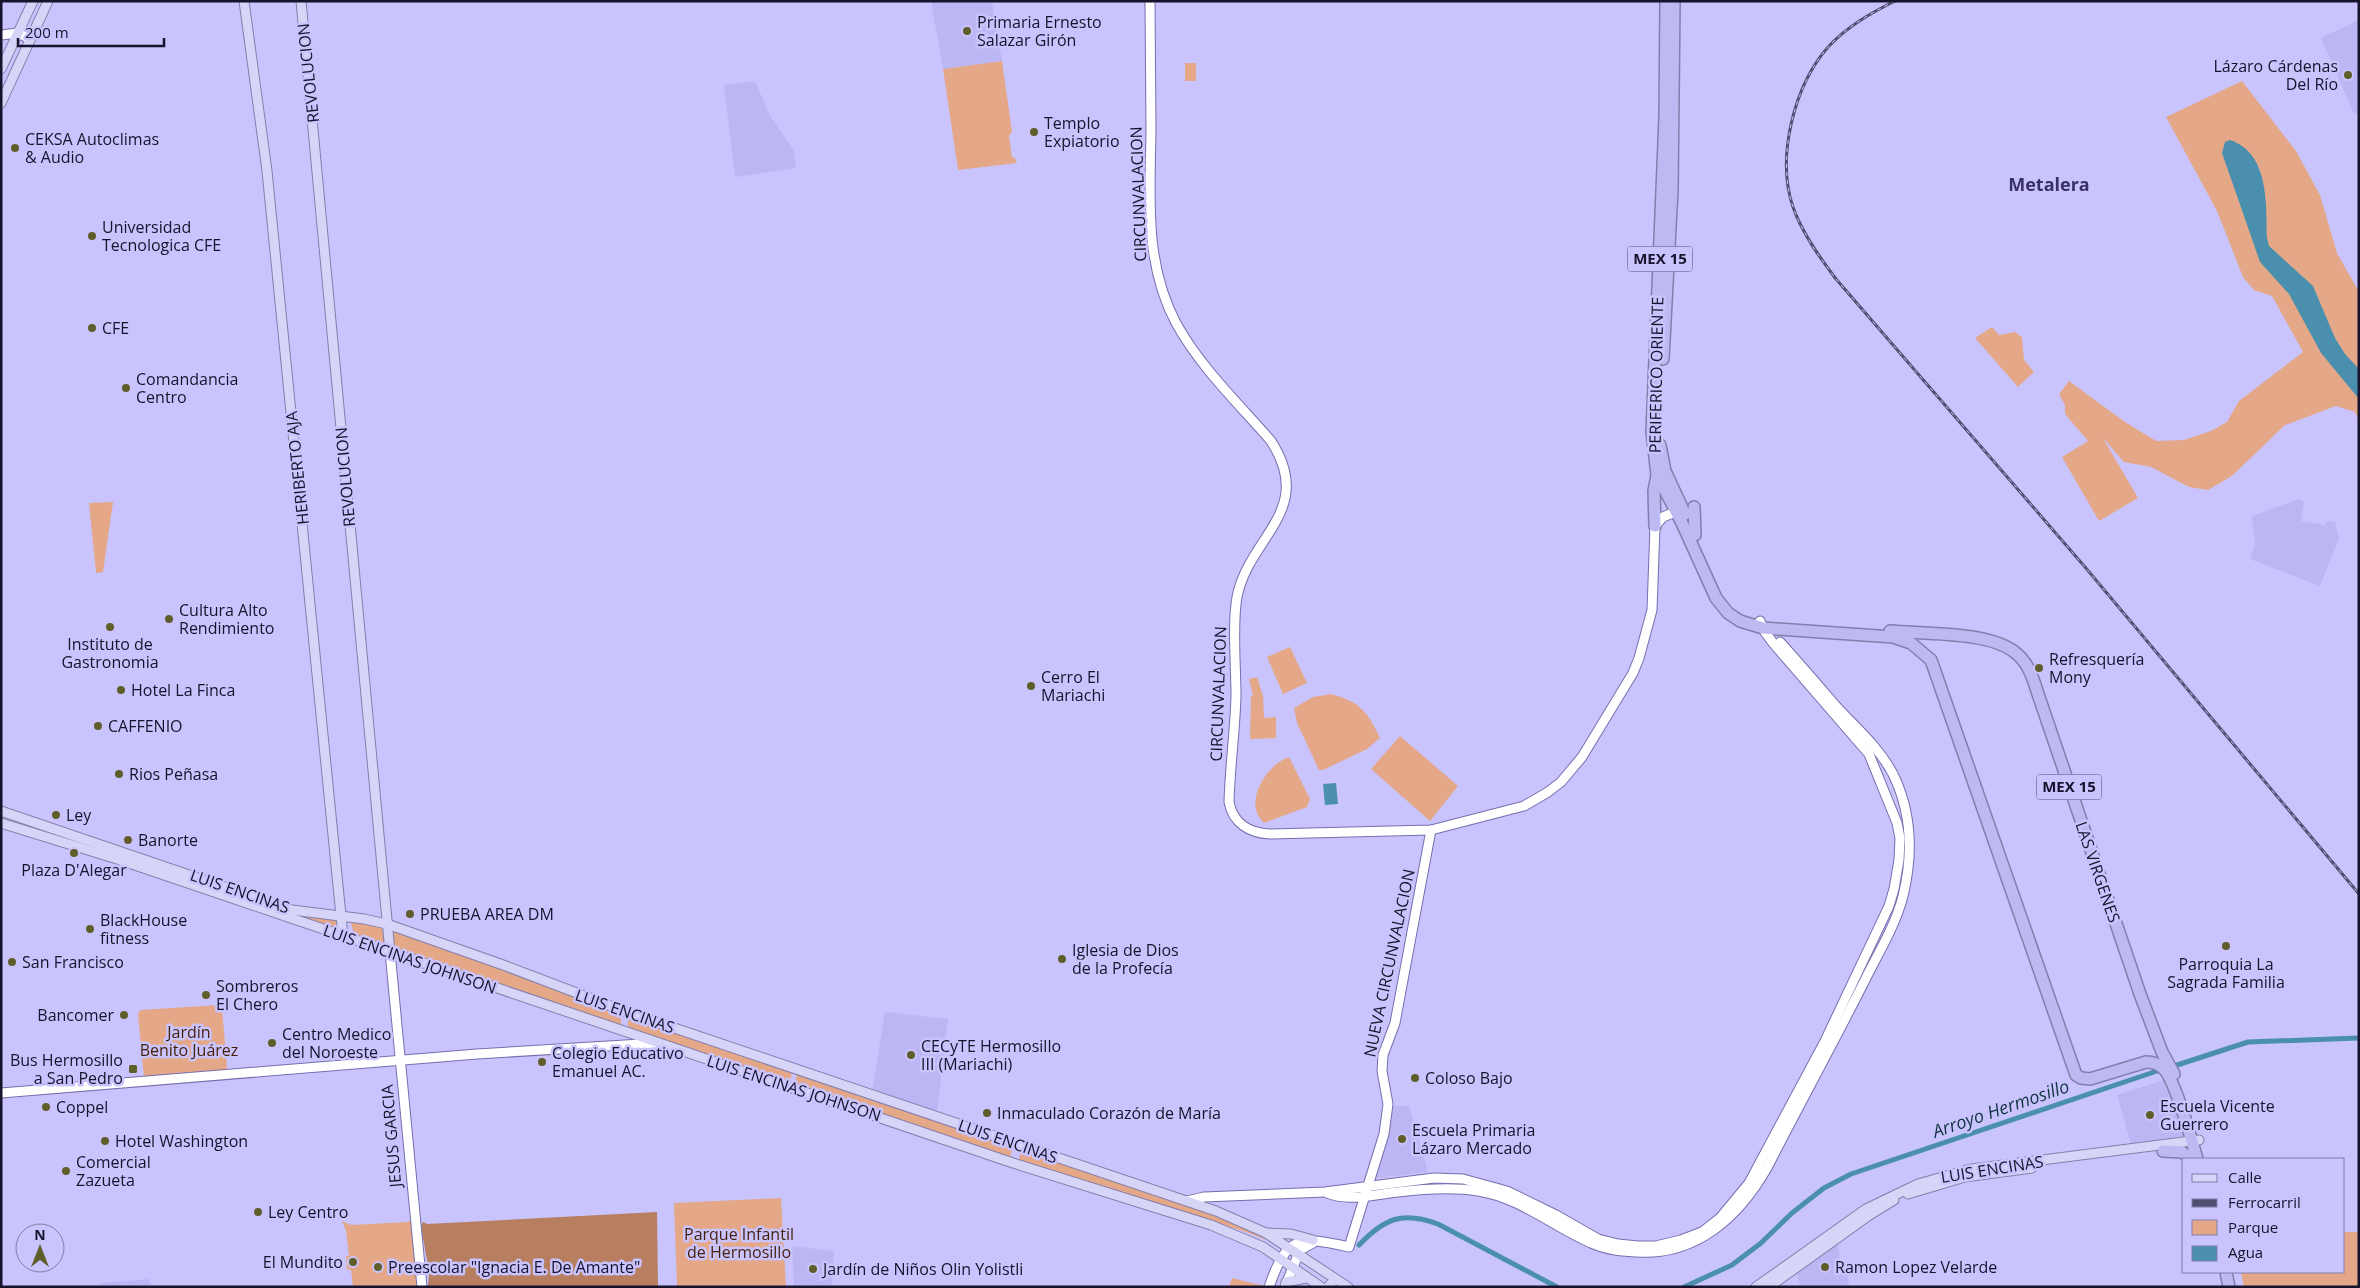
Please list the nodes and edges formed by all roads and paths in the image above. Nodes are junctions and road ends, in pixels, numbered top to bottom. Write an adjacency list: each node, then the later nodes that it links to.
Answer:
1 (33, 1): 8 (main road)
2 (48, 1): 10 (main road)
3 (244, 1): 21 (main road, HERIBERTO AJA)
4 (301, 1): 22 (main road, REVOLUCION)
5 (1150, 1): 20 (street, CIRCUNVALACION)
6 (1666, 1): 13 (highway, PERIFERICO ORIENTE / MEX 15)
7 (1674, 1): 14 (highway, PERIFERICO ORIENTE / MEX 15)
8 (18, 32): 9 (street); 10 (street); 11 (main road)
9 (1, 35)
10 (30, 39): 12 (main road)
11 (1, 69)
12 (1, 103)
13 (1657, 475): 14 (highway, PERIFERICO ORIENTE / MEX 15); 15 (highway)
14 (1684, 509): 15 (street); 16 (highway, PERIFERICO ORIENTE / MEX 15); 16 (highway, PERIFERICO ORIENTE / MEX 15)
15 (1655, 526): 20 (street, CIRCUNVALACION)
16 (1765, 625): 17 (highway, PERIFERICO ORIENTE / MEX 15); 29 (street); 29 (street)
17 (1902, 636): 27 (highway, LAS VIRGENES / MEX 15); 27 (highway, MEX 15)
18 (1, 811): 21 (main road, LUIS ENCINAS)
19 (1, 823): 23 (main road, LUIS ENCINAS JOHNSON)
20 (1431, 830): 35 (street, NUEVA CIRCUNVALACION)
21 (341, 915): 22 (main road, LUIS ENCINAS); 23 (main road, HERIBERTO AJA)
22 (387, 924): 24 (main road, REVOLUCION); 36 (main road, LUIS ENCINAS)
23 (343, 936): 24 (main road, LUIS ENCINAS JOHNSON)
24 (390, 952): 25 (main road, LUIS ENCINAS JOHNSON); 26 (street, JESUS GARCIA)
25 (658, 1043): 26 (street); 41 (main road, LUIS ENCINAS JOHNSON)
26 (400, 1060): 28 (street); 48 (street, JESUS GARCIA)
27 (2167, 1068): 30 (highway, MEX 15)
28 (1, 1093)
29 (1794, 1106): 35 (street)
30 (2196, 1143): 31 (main road); 33 (highway, MEX 15); 34 (highway, MEX 15); 52 (main road, LUIS ENCINAS)
31 (2163, 1151): 32 (highway); 53 (main road)
32 (2190, 1158)
33 (2198, 1158)
34 (2205, 1158)
35 (1367, 1192): 36 (street); 38 (street, NUEVA CIRCUNVALACION)
36 (1187, 1201): 37 (main road, LUIS ENCINAS)
37 (1266, 1232): 38 (main road); 39 (main road, LUIS ENCINAS)
38 (1317, 1241): 39 (street); 40 (street)
39 (1288, 1248): 40 (main road, LUIS ENCINAS); 41 (street)
40 (1298, 1254): 42 (street); 46 (main road, LUIS ENCINAS)
41 (1280, 1259): 42 (main road, LUIS ENCINAS JOHNSON); 49 (street)
42 (1292, 1267): 45 (main road, LUIS ENCINAS JOHNSON); 47 (street)
43 (2226, 1273): 54 (highway)
44 (2234, 1273): 55 (highway)
45 (1306, 1278): 47 (main road); 50 (main road, LUIS ENCINAS JOHNSON)
46 (1341, 1284): 51 (main road)
47 (1286, 1285)
48 (422, 1287)
49 (1269, 1287)
50 (1321, 1287)
51 (1328, 1287)
52 (1756, 1287)
53 (1769, 1287)
54 (2229, 1287)
55 (2236, 1287)

